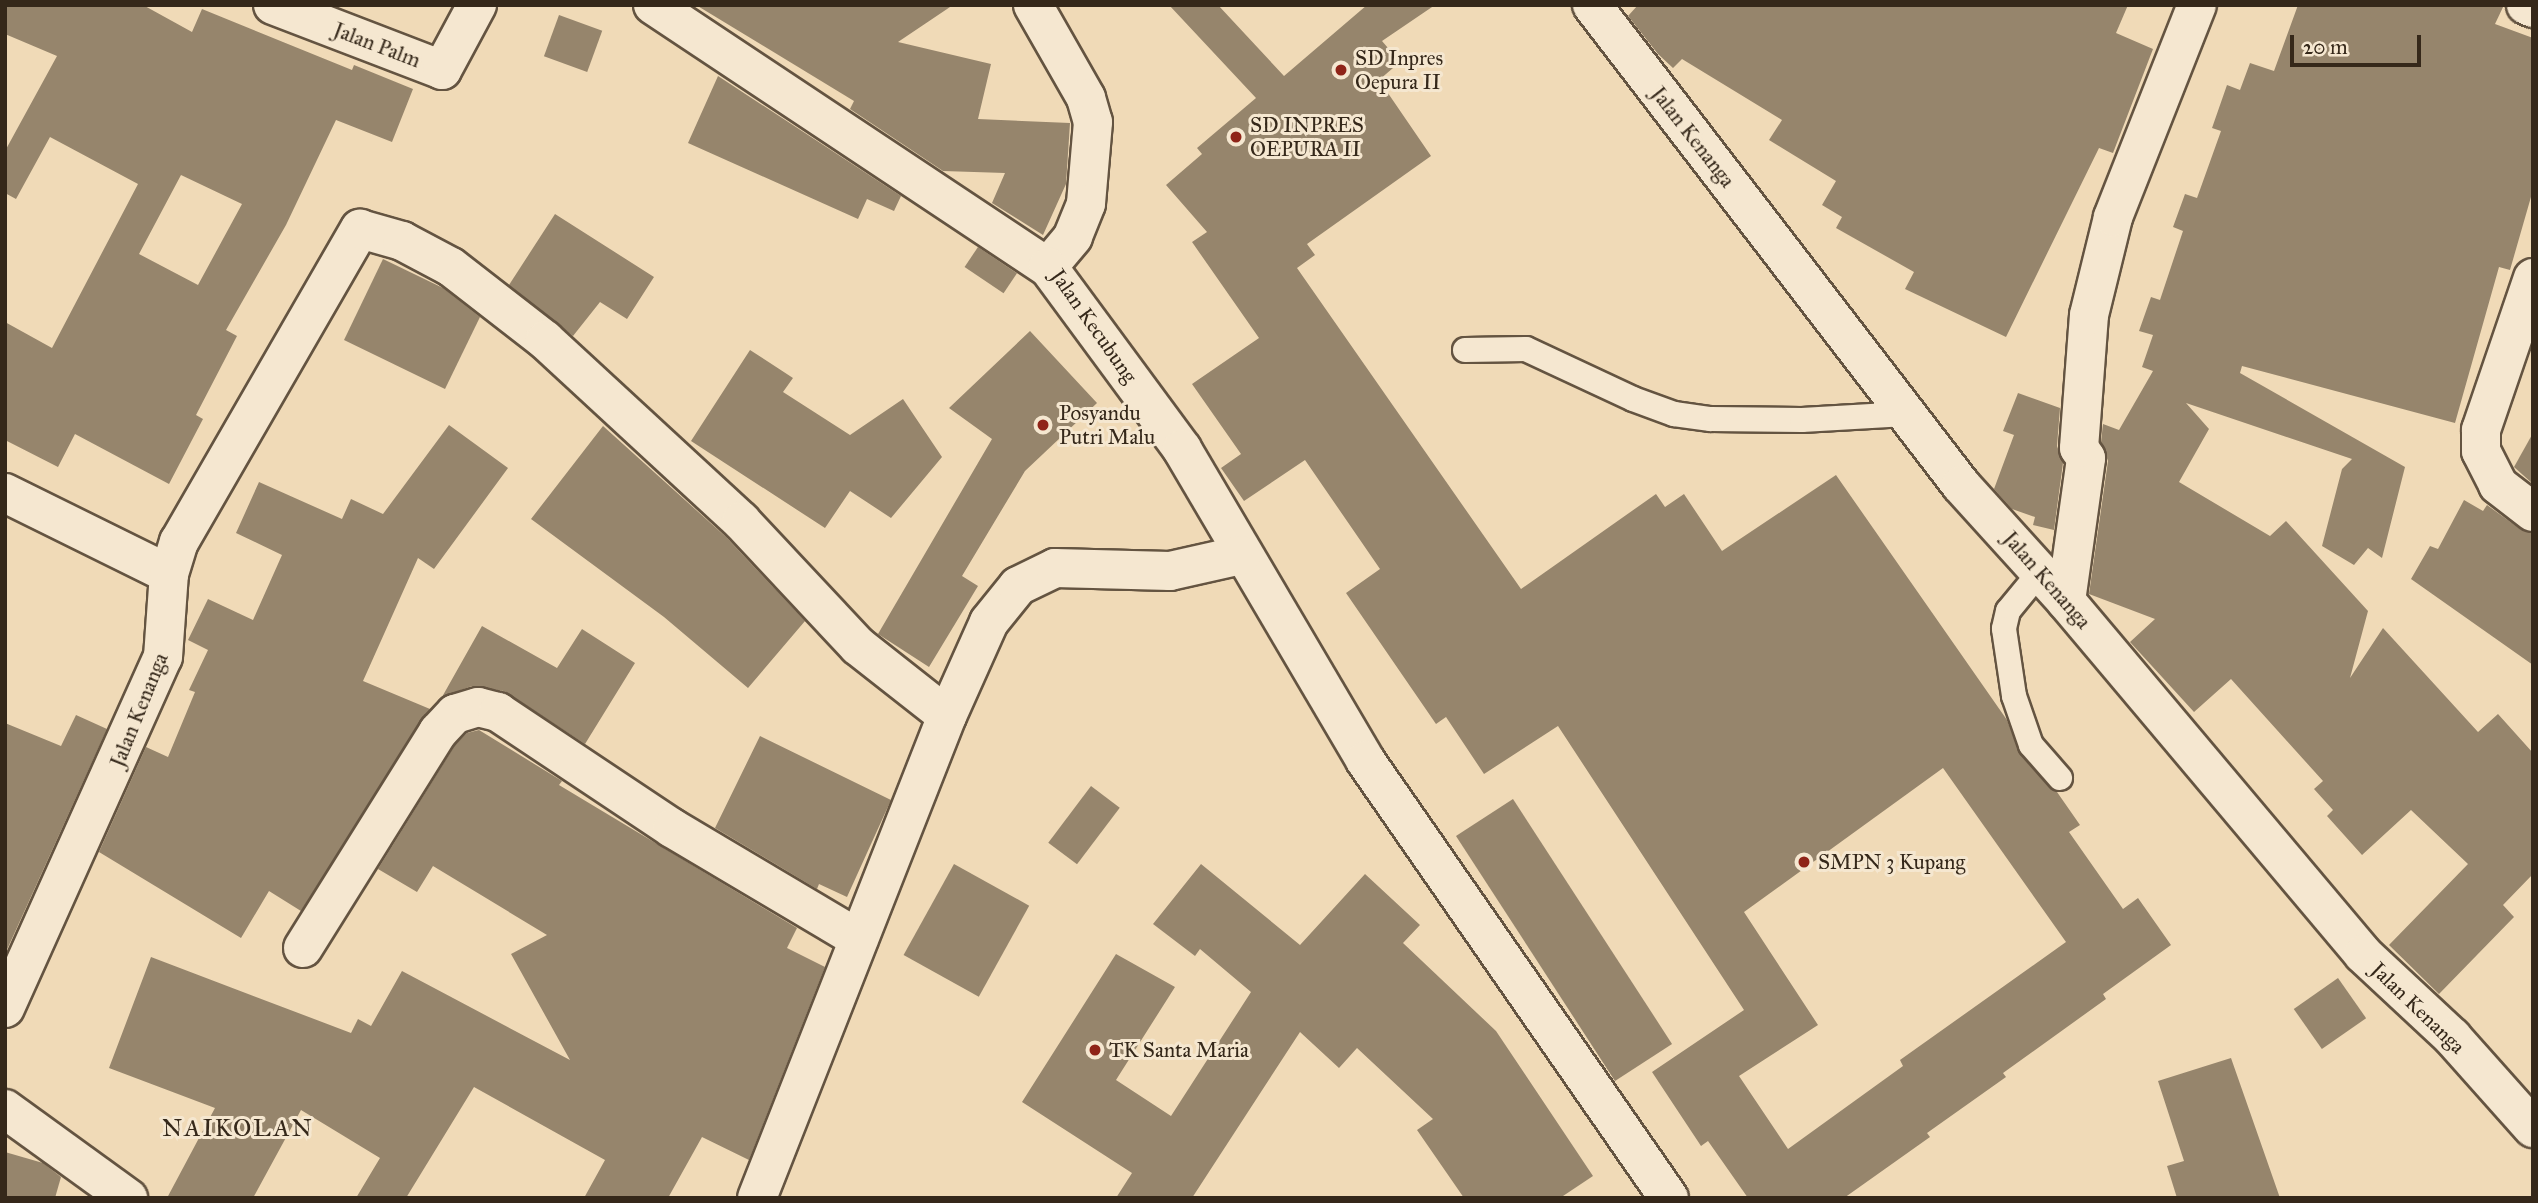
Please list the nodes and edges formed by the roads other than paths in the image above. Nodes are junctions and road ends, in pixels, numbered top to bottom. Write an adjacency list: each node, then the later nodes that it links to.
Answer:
1 (273, 5): 2 (street, Jalan Palm)
2 (477, 5)
3 (653, 5): 9 (street)
4 (1033, 5): 9 (street, Jalan Kecubung)
5 (2197, 5): 18 (street)
6 (2526, 5): 7 (street)
7 (2533, 8)
8 (1601, 9): 12 (street, Jalan Kenanga)
9 (1048, 267): 15 (street, Jalan Kecubung)
10 (2533, 278): 14 (street)
11 (1465, 350): 12 (lane)
12 (1906, 414): 16 (street, Jalan Kenanga)
13 (5, 493): 17 (street)
14 (2533, 512)
15 (1241, 555): 19 (street); 28 (street, Jalan Kecubung)
16 (2040, 572): 18 (street, Jalan Kenanga); 20 (lane)
17 (169, 574): 19 (street, Jalan Kenanga); 23 (street, Jalan Kenanga)
18 (2066, 601): 25 (street, Jalan Kenanga)
19 (947, 716): 21 (street)
20 (2060, 778)
21 (859, 939): 22 (street); 27 (street)
22 (303, 948)
23 (5, 1008)
24 (5, 1109): 26 (street)
25 (2533, 1128)
26 (128, 1198)
27 (757, 1198)
28 (1669, 1198)

